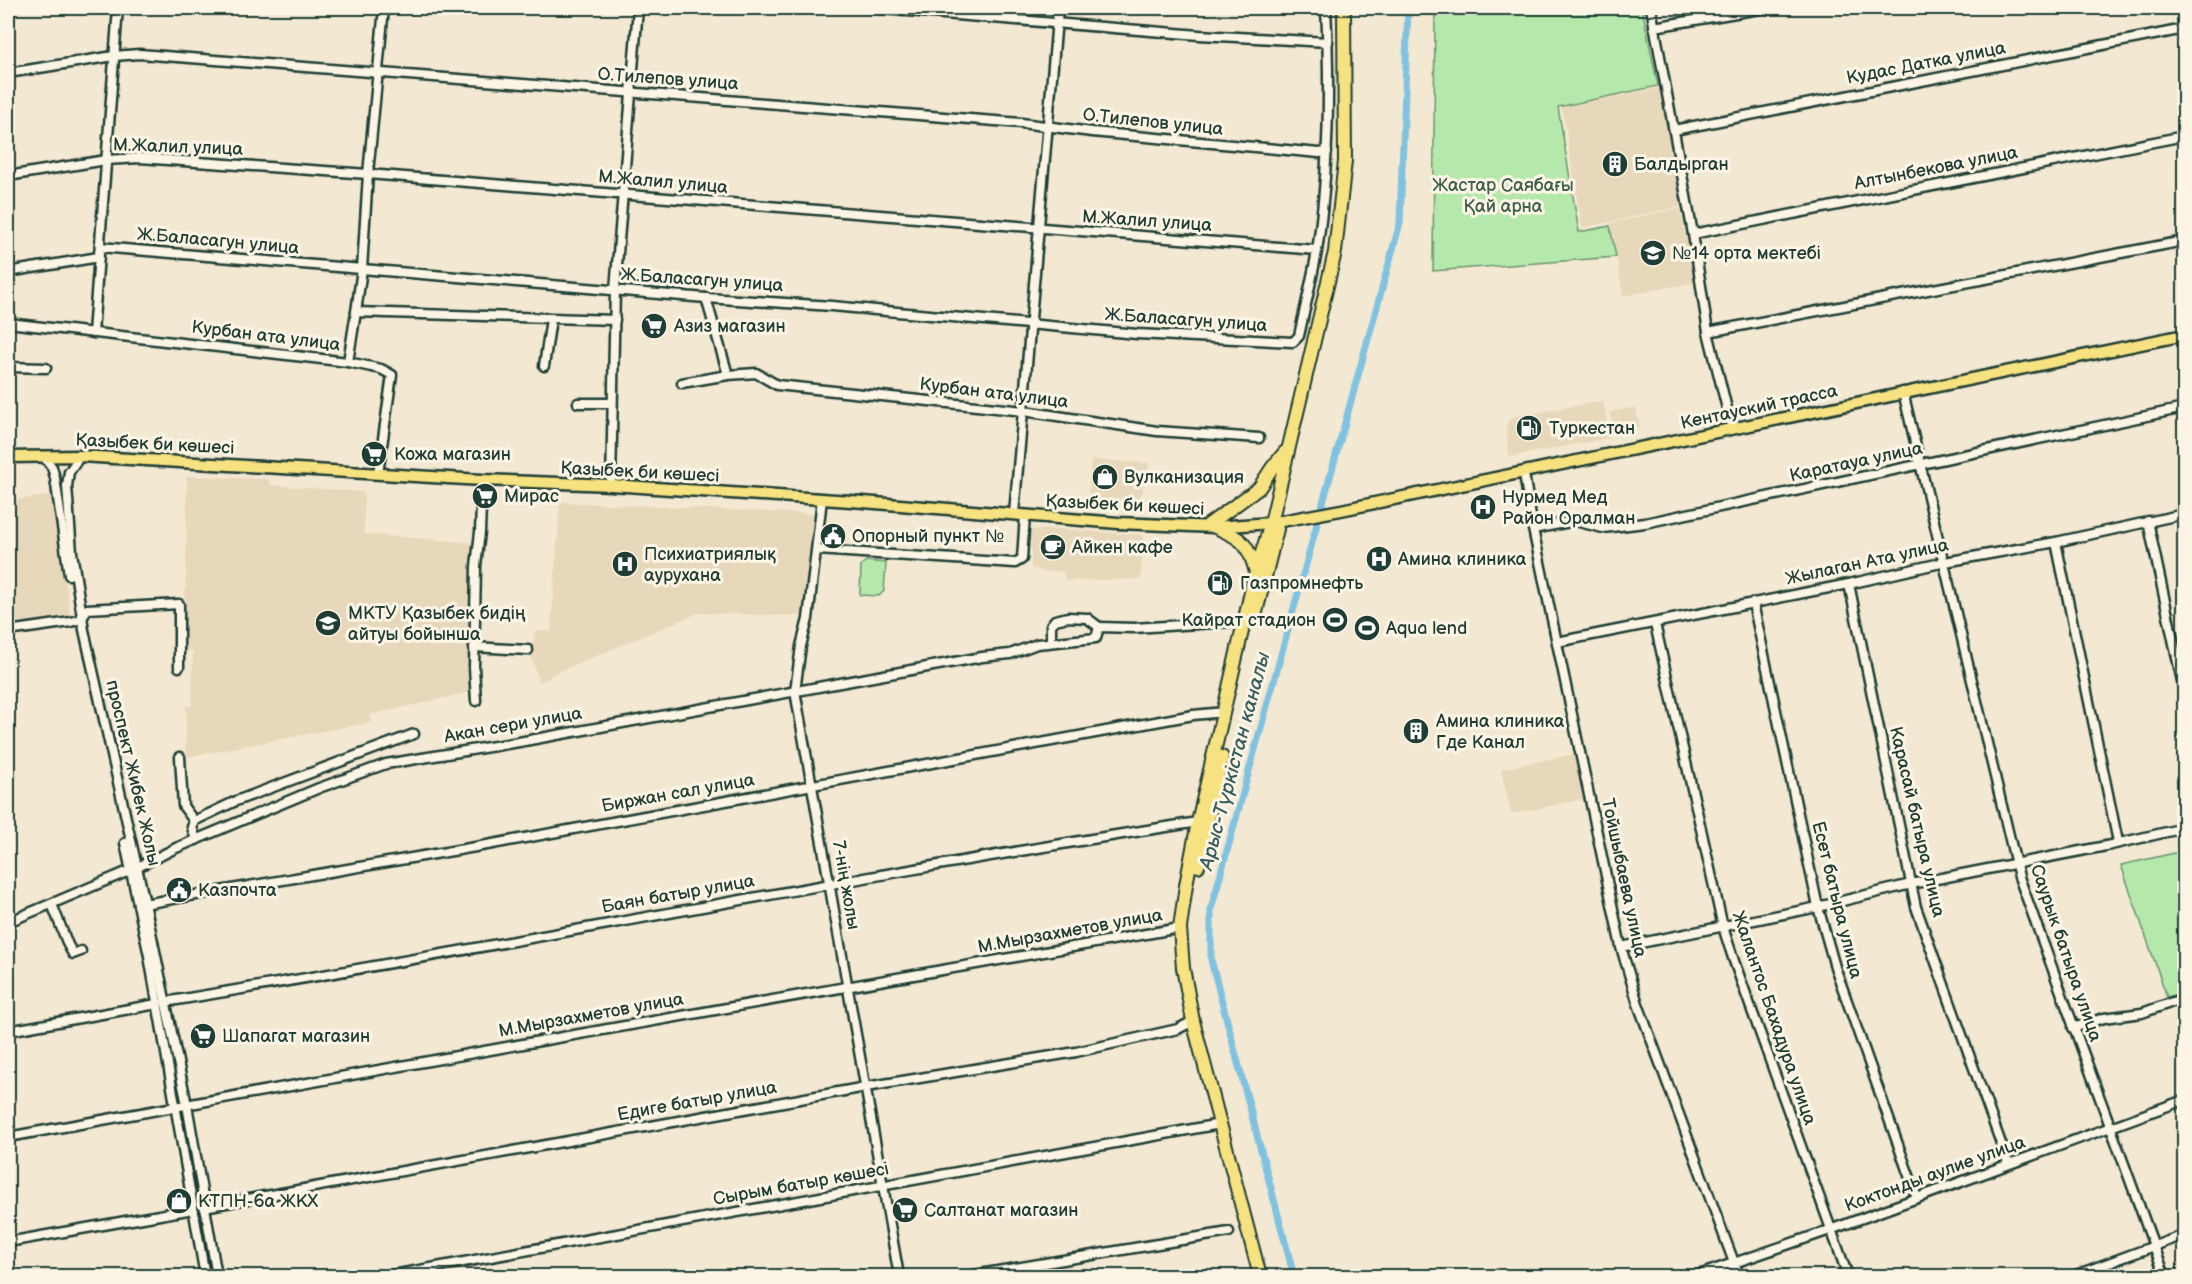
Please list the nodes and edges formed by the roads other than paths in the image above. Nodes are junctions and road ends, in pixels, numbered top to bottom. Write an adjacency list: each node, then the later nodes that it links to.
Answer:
1 (118, 8): 15 (street)
2 (384, 8): 17 (street, Курбан ата улица)
3 (638, 8): 18 (street)
4 (871, 8): 11 (street)
5 (1058, 8): 11 (street)
6 (1326, 8): 14 (street)
7 (1344, 8): 58 (highway)
8 (1352, 8): 72 (highway)
9 (1651, 8): 12 (street)
10 (1765, 8): 12 (street)
11 (1057, 22): 14 (street); 19 (street)
12 (1654, 27): 20 (street)
13 (2184, 29): 20 (street, Кудас Датка улица)
14 (1328, 42): 22 (street)
15 (114, 56): 16 (street, О.Тилепов улица); 17 (street, О.Тилепов улица); 23 (street)
16 (8, 73)
17 (378, 74): 18 (street, О.Тилепов улица); 24 (street, Курбан ата улица)
18 (631, 92): 19 (street, О.Тилепов улица); 26 (street)
19 (1049, 127): 22 (street, О.Тилепов улица); 27 (street)
20 (1674, 130): 28 (street)
21 (2184, 136): 28 (street, Алтынбекова улица)
22 (1327, 152): 31 (street)
23 (106, 160): 24 (street, М.Жалил улица); 25 (street, М.Жалил улица); 30 (street)
24 (368, 174): 26 (street, М.Жалил улица); 33 (street, Курбан ата улица)
25 (8, 176)
26 (622, 196): 27 (street, М.Жалил улица); 35 (street)
27 (1040, 229): 31 (street, М.Жалил улица); 41 (street)
28 (1694, 234): 42 (street)
29 (2184, 241): 42 (street)
30 (100, 247): 32 (street); 33 (street, Ж.Баласагун улица)
31 (1317, 250): 41 (street, Ж.Баласагун улица)
32 (99, 257): 34 (street); 43 (street)
33 (362, 268): 35 (street, Ж.Баласагун улица); 37 (street, Курбан ата улица)
34 (8, 272)
35 (615, 290): 36 (street, Ж.Баласагун улица); 39 (street)
36 (706, 298): 41 (street, Ж.Баласагун улица); 49 (street)
37 (356, 312): 38 (street); 45 (street, Курбан ата улица)
38 (551, 319): 39 (street); 46 (street)
39 (615, 320): 53 (street)
40 (8, 323): 43 (street, Курбан ата улица)
41 (1031, 324): 55 (street)
42 (1708, 332): 56 (street)
43 (93, 333): 45 (street, Курбан ата улица)
44 (2184, 335): 51 (main road, Кентауский трасса)
45 (348, 362): 63 (street)
46 (544, 366)
47 (8, 367): 48 (street)
48 (46, 368)
49 (728, 375): 50 (street, Курбан ата улица); 55 (street, Курбан ата улица)
50 (682, 383)
51 (1903, 392): 56 (main road, Кентауский трасса); 62 (street, Саурык батыра улица)
52 (578, 403): 53 (street)
53 (612, 403): 66 (street)
54 (2184, 408): 62 (street, Каратауа улица)
55 (1024, 411): 57 (street, Курбан ата улица); 68 (street)
56 (1732, 429): 64 (main road, Кентауский трасса)
57 (1259, 438)
58 (1288, 449): 72 (highway); 73 (highway)
59 (43, 456): 60 (main road, Қазыбек би көшесі); 61 (main road, Қазыбек би көшесі); 81 (street, проспект Жибек Жолы)
60 (80, 456): 63 (main road, Қазыбек би көшесі); 81 (street, проспект Жибек Жолы)
61 (8, 458)
62 (1920, 465): 74 (street, Каратауа улица); 77 (street, Саурык батыра улица)
63 (378, 474): 65 (main road, Қазыбек би көшесі)
64 (1524, 474): 70 (main road, Кентауский трасса); 74 (street, Тойшыбаева улица)
65 (482, 480): 66 (main road, Қазыбек би көшесі); 88 (street)
66 (611, 485): 67 (main road, Қазыбек би көшесі)
67 (822, 499): 68 (main road, Қазыбек би көшесі); 76 (street, 7-нің жолы)
68 (1019, 514): 73 (main road, Қазыбек би көшесі); 76 (street)
69 (2184, 514): 71 (street, Жылаган Ата улица)
70 (1305, 516): 72 (main road, Қазыбек би көшесі)
71 (2148, 521): 75 (street, Жылаган Ата улица); 92 (street)
72 (1275, 522): 73 (main road, Қазыбек би көшесі); 78 (highway); 145 (highway)
73 (1212, 526): 78 (highway)
74 (1533, 529): 86 (street, Тойшыбаева улица)
75 (2056, 542): 77 (street, Жылаган Ата улица); 102 (street)
76 (817, 550): 91 (street, 7-нің жолы)
77 (1945, 562): 79 (street, Жылаган Ата улица); 103 (street, Саурык батыра улица)
78 (1256, 573): 82 (highway)
79 (1849, 584): 80 (street, Жылаган Ата улица); 106 (street, Карасай батыра улица)
80 (1753, 603): 83 (street, Жылаган Ата улица); 109 (street, Есет батыра улица)
81 (79, 620): 85 (street); 90 (street); 104 (street, проспект Жибек Жолы)
82 (1246, 621): 84 (street); 94 (highway)
83 (1655, 624): 86 (street, Жылаган Ата улица); 111 (street, Жалантос Бахадура улица)
84 (1099, 627): 87 (street, Акан сери улица); 87 (street)
85 (8, 631)
86 (1557, 642): 113 (street, Тойшыбаева улица)
87 (1048, 643): 91 (street, Акан сери улица)
88 (474, 647): 89 (street); 93 (street)
89 (528, 650)
90 (179, 667)
91 (795, 691): 97 (street, 7-нің жолы); 101 (street, Акан сери улица)
92 (2184, 691)
93 (476, 700)
94 (1224, 712): 97 (street, Биржан сал улица); 99 (highway)
95 (414, 734): 98 (street)
96 (180, 757): 98 (street)
97 (811, 786): 105 (street, 7-нің жолы); 108 (street, Биржан сал улица)
98 (194, 821): 101 (street)
99 (1198, 822): 105 (street, Баян батыр улица); 112 (highway)
100 (2184, 828): 102 (street)
101 (196, 840): 104 (street, Акан сери улица)
102 (2118, 842): 103 (street)
103 (2017, 864): 106 (street); 119 (street, Саурык батыра улица)
104 (133, 869): 107 (street, Акан сери улица); 108 (street, проспект Жибек Жолы)
105 (829, 884): 115 (street, 7-нің жолы); 117 (street, Баян батыр улица)
106 (1911, 884): 109 (street); 128 (street, Карасай батыра улица)
107 (52, 904): 110 (street, Акан сери улица); 114 (street)
108 (141, 904): 117 (street, проспект Жибек Жолы)
109 (1818, 907): 111 (street); 130 (street, Есет батыра улица)
110 (8, 922)
111 (1723, 927): 113 (street); 133 (street, Жалантос Бахадура улица)
112 (1180, 928): 115 (street, М.Мырзахметов улица); 118 (highway)
113 (1621, 947): 138 (street, Тойшыбаева улица)
114 (81, 951)
115 (848, 986): 121 (street, 7-нің жолы); 123 (street, М.Мырзахметов улица)
116 (2184, 998): 119 (street)
117 (161, 1003): 120 (street, Баян батыр улица); 123 (street, проспект Жибек Жолы); 124 (street, проспект Жибек Жолы)
118 (1193, 1021): 121 (street, Едиге батыр улица); 125 (highway)
119 (2073, 1028): 126 (street, Саурык батыра улица)
120 (8, 1031)
121 (866, 1087): 129 (street, 7-нің жолы); 131 (street, Едиге батыр улица)
122 (2184, 1100): 126 (street, Коктонды аулие улица)
123 (187, 1105): 124 (street, М.Мырзахметов улица); 131 (street, проспект Жибек Жолы)
124 (175, 1107): 127 (street, М.Мырзахметов улица); 132 (street, проспект Жибек Жолы)
125 (1220, 1124): 129 (street, Сырым батыр көшесі); 144 (highway)
126 (2112, 1128): 128 (street, Коктонды аулие улица); 137 (street, Саурык батыра улица)
127 (8, 1137)
128 (2008, 1163): 130 (street, Коктонды аулие улица)
129 (883, 1186): 141 (street, Сырым батыр көшесі); 142 (street, 7-нің жолы)
130 (1917, 1198): 133 (street, Коктонды аулие улица)
131 (204, 1207): 140 (street, проспект Жибек Жолы)
132 (193, 1209): 136 (street); 139 (street, проспект Жибек Жолы)
133 (1830, 1230): 138 (street, Коктонды аулие улица); 148 (street, Жалантос Бахадура улица)
134 (1229, 1232): 143 (street)
135 (2184, 1235): 137 (street)
136 (8, 1242)
137 (2152, 1246): 149 (street); 150 (street, Саурык батыра улица)
138 (1735, 1263): 146 (street, Коктонды аулие улица); 147 (street, Тойшыбаева улица)
139 (205, 1276)
140 (217, 1276)
141 (387, 1276)
142 (899, 1276)
143 (968, 1276)
144 (1260, 1276)
145 (1268, 1276)
146 (1696, 1276)
147 (1739, 1276)
148 (1848, 1276)
149 (2073, 1276)
150 (2165, 1276)

